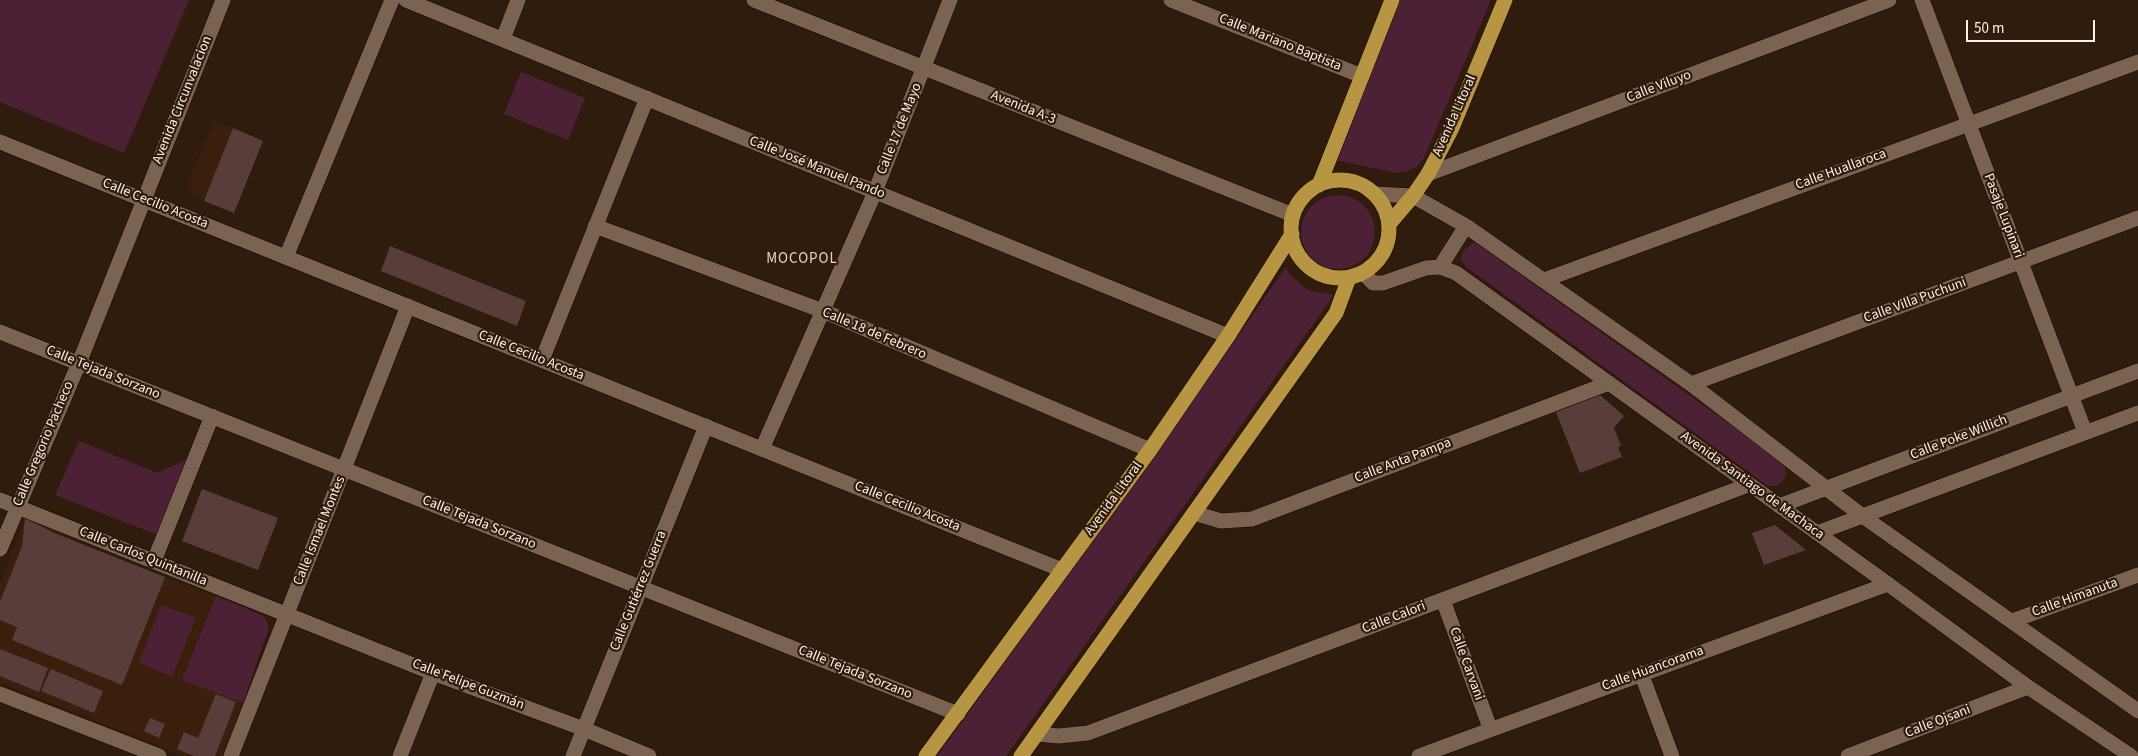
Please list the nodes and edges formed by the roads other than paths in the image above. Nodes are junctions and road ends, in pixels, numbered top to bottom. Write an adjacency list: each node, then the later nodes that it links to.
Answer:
1 (223, 0): 24 (street, Avenida Circunvalacion)
2 (392, 0): 31 (street)
3 (406, 0): 12 (street, Calle José Manuel Pando)
4 (518, 0): 12 (street)
5 (754, 0): 14 (street, Avenida A-3)
6 (950, 0): 14 (street, Calle 17 de Mayo)
7 (1171, 0): 15 (street, Calle Mariano Baptista)
8 (1392, 0): 15 (main road)
9 (1505, 0): 19 (main road, Avenida Litoral)
10 (1889, 0): 19 (street, Calle Viluyo)
11 (1922, 0): 17 (street, Pasaje Lupinari)
12 (503, 39): 16 (street, Calle José Manuel Pando)
13 (2138, 62): 17 (street, Calle Huallaroca)
14 (924, 68): 21 (street, Calle 17 de Mayo); 25 (street, Avenida A-3)
15 (1362, 76): 20 (main road)
16 (647, 98): 21 (street, Calle José Manuel Pando); 28 (street)
17 (1968, 124): 32 (street, Pasaje Lupinari); 35 (street, Calle Huallaroca)
18 (0, 142): 24 (street, Calle Cecilio Acosta)
19 (1428, 174): 23 (main road, Avenida Litoral)
20 (1319, 185): 22 (main road); 25 (main road)
21 (875, 192): 37 (street, Calle 17 de Mayo); 39 (street, Calle José Manuel Pando)
22 (1376, 194): 23 (street); 27 (main road)
23 (1413, 196): 27 (main road, Avenida Litoral); 29 (street)
24 (144, 200): 31 (street, Calle Cecilio Acosta); 41 (street, Calle Gregorio Pacheco)
25 (1293, 216): 30 (main road)
26 (2138, 218): 32 (street, Calle Villa Puchuni)
27 (1390, 224): 34 (main road)
28 (595, 226): 37 (street, Calle 18 de Febrero); 40 (street)
29 (1466, 226): 33 (street); 35 (street)
30 (1292, 234): 34 (main road); 39 (main road, Avenida Litoral)
31 (286, 257): 36 (street, Calle Cecilio Acosta)
32 (2021, 262): 44 (street, Calle Villa Puchuni); 45 (street, Pasaje Lupinari)
33 (1440, 267): 34 (street); 43 (street, Avenida Santiago de Machaca)
34 (1356, 276): 58 (main road)
35 (1544, 280): 44 (street)
36 (408, 306): 40 (street, Calle Cecilio Acosta); 52 (street, Calle Ismael Montes)
37 (822, 312): 50 (street, Calle 17 de Mayo); 51 (street, Calle 18 de Febrero)
38 (0, 332): 41 (street, Calle Tejada Sorzano)
39 (1228, 336): 51 (main road, Avenida Litoral)
40 (542, 360): 48 (street, Calle Cecilio Acosta)
41 (79, 364): 47 (street, Calle Tejada Sorzano); 56 (street, Calle Gregorio Pacheco)
42 (2138, 371): 45 (street, Calle Poke Willich)
43 (1609, 383): 53 (street, Avenida Santiago de Machaca); 58 (street, Calle Anta Pampa)
44 (1691, 384): 54 (street)
45 (2071, 395): 49 (street, Pasaje Lupinari); 54 (street, Calle Poke Willich)
46 (2138, 413): 49 (street)
47 (212, 416): 52 (street, Calle Tejada Sorzano); 62 (street)
48 (706, 426): 50 (street, Calle Cecilio Acosta); 66 (street, Calle Gutiérrez Guerra)
49 (2085, 432): 59 (street)
50 (762, 449): 63 (street, Calle Cecilio Acosta)
51 (1150, 450): 63 (main road, Avenida Litoral)
52 (344, 469): 66 (street, Calle Tejada Sorzano); 68 (street, Calle Ismael Montes)
53 (1748, 485): 57 (street, Avenida Santiago de Machaca); 67 (street, Calle Calori)
54 (1827, 488): 57 (street, Calle Poke Willich); 59 (street)
55 (0, 500): 56 (street, Calle Carlos Quintanilla)
56 (17, 506): 61 (street, Calle Gregorio Pacheco); 62 (street, Calle Carlos Quintanilla)
57 (1779, 506): 60 (street, Avenida Santiago de Machaca)
58 (1194, 513): 78 (main road)
59 (1861, 516): 60 (street); 69 (street)
60 (1817, 533): 65 (street, Avenida Santiago de Machaca)
61 (0, 549)
62 (154, 561): 68 (street, Calle Carlos Quintanilla)
63 (1062, 570): 75 (main road, Avenida Litoral)
64 (2138, 575): 69 (street, Calle Himanuta)
65 (1888, 584): 71 (street, Calle Huancorama); 72 (street, Avenida Santiago de Machaca)
66 (641, 587): 75 (street, Calle Tejada Sorzano); 77 (street, Calle Gutiérrez Guerra)
67 (1443, 600): 76 (street, Calle Carvani); 78 (street, Calle Calori)
68 (287, 614): 70 (street, Calle Felipe Guzmán); 80 (street, Calle Ismael Montes)
69 (2012, 621): 74 (street)
70 (433, 673): 77 (street, Calle Felipe Guzmán); 81 (street)
71 (1641, 673): 76 (street, Calle Huancorama); 87 (street)
72 (2028, 687): 88 (street, Calle Ojsani); 89 (street, Avenida Santiago de Machaca)
73 (0, 694): 79 (street)
74 (2138, 710)
75 (958, 714): 84 (main road, Avenida Litoral)
76 (1490, 728): 86 (street, Calle Huancorama)
77 (584, 729): 82 (street, Calle Gutiérrez Guerra); 83 (street, Calle Felipe Guzmán)
78 (1037, 734): 85 (main road)
79 (159, 756)
80 (231, 756)
81 (400, 756)
82 (573, 756)
83 (649, 756)
84 (926, 756)
85 (1021, 756)
86 (1419, 756)
87 (1672, 756)
88 (1848, 756)
89 (2131, 756)

